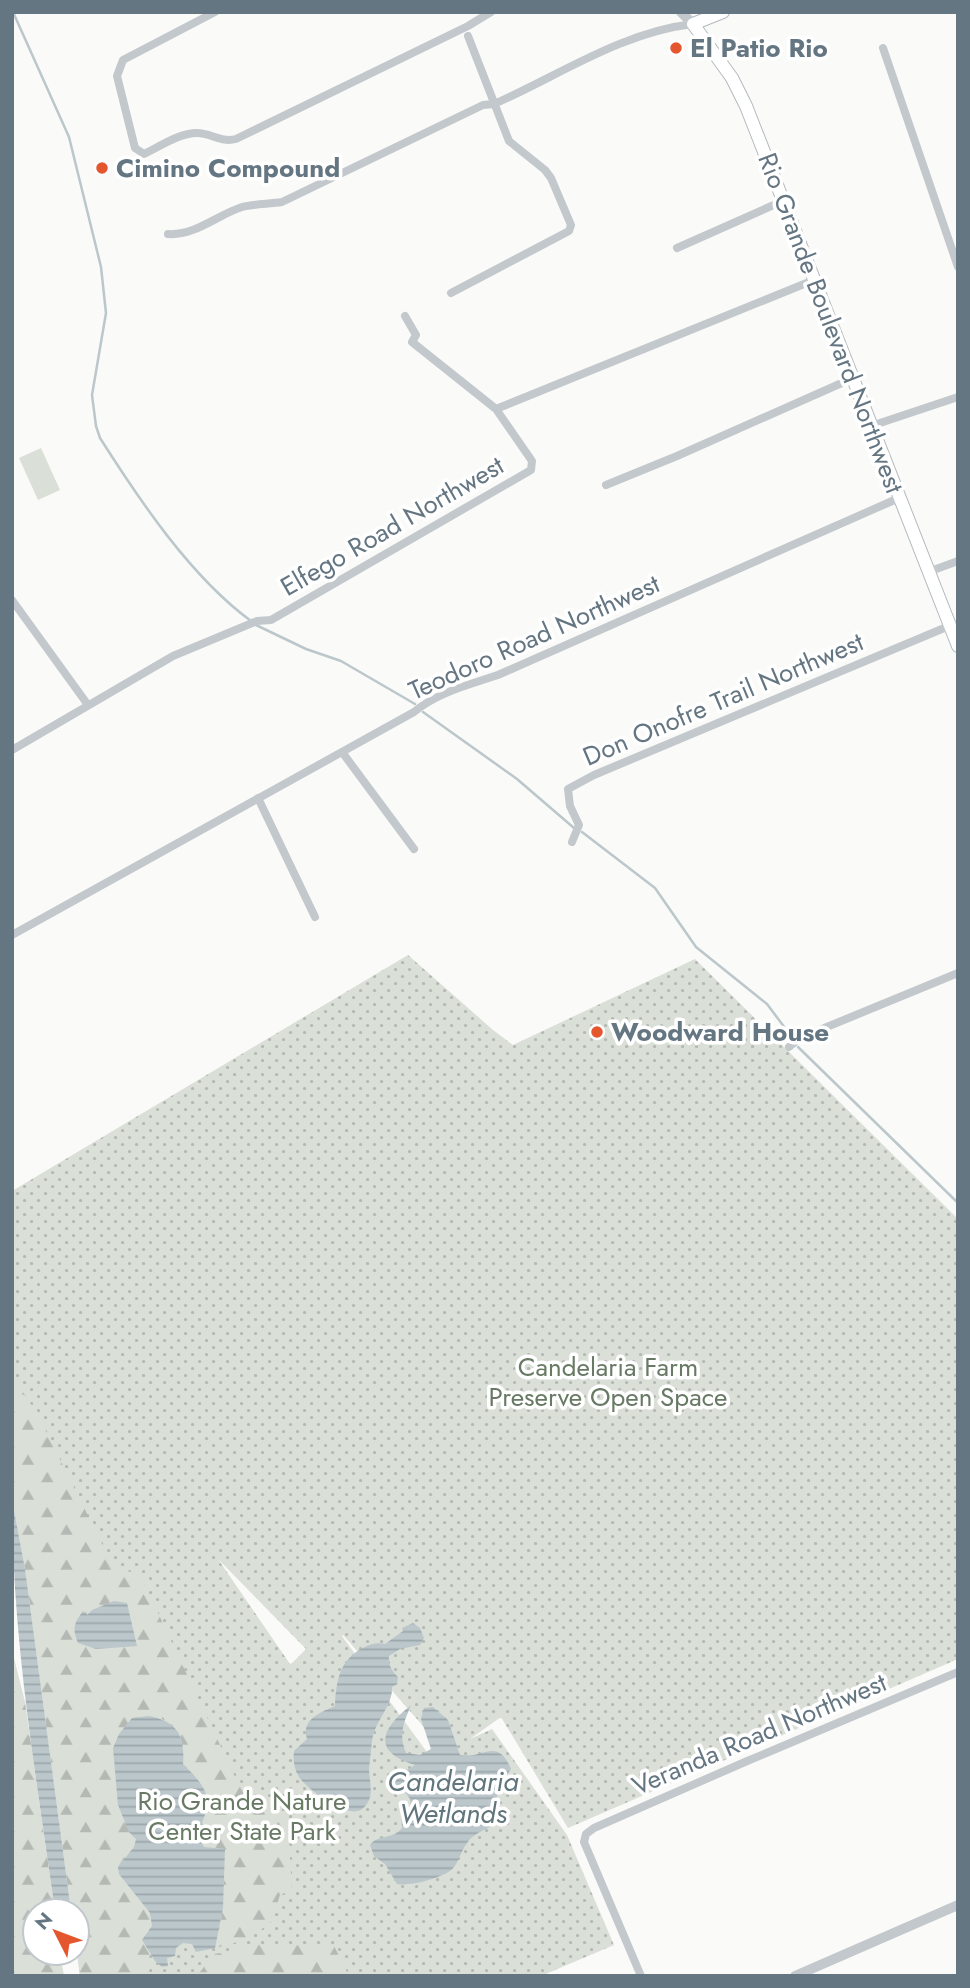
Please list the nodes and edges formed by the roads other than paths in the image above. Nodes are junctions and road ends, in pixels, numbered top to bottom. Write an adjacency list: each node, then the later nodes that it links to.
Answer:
1 (215, 12): 2 (street)
2 (491, 12)
3 (681, 12): 5 (street, Rio Grande Boulevard Northwest)
4 (723, 12): 5 (main road)
5 (693, 24): 8 (street); 9 (main road, Rio Grande Boulevard Northwest)
6 (468, 36): 8 (street)
7 (883, 48): 12 (street)
8 (494, 104): 10 (street); 14 (street)
9 (785, 200): 11 (street); 13 (main road, Rio Grande Boulevard Northwest)
10 (168, 234)
11 (677, 248)
12 (958, 267)
13 (814, 280): 16 (main road, Rio Grande Boulevard Northwest); 18 (street)
14 (451, 293)
15 (405, 316): 18 (street)
16 (853, 378): 19 (main road, Rio Grande Boulevard Northwest); 20 (street)
17 (958, 397): 19 (street)
18 (496, 409): 27 (street, Elfego Road Northwest)
19 (872, 426): 21 (main road, Rio Grande Boulevard Northwest)
20 (606, 485)
21 (899, 498): 23 (main road, Rio Grande Boulevard Northwest); 29 (street, Teodoro Road Northwest)
22 (958, 561): 23 (street)
23 (928, 572): 25 (main road, Rio Grande Boulevard Northwest)
24 (12, 600): 27 (street)
25 (949, 626): 26 (main road, Rio Grande Boulevard Northwest); 31 (street, Don Onofre Trail Northwest)
26 (958, 646)
27 (88, 705): 28 (street, Elfego Road Northwest)
28 (12, 750)
29 (342, 752): 30 (street, Teodoro Road Northwest); 32 (street)
30 (258, 797): 33 (street); 34 (street, Teodoro Road Northwest)
31 (572, 842)
32 (414, 849)
33 (315, 917)
34 (12, 935)
35 (958, 973): 36 (street)
36 (789, 1047)
37 (958, 1672): 39 (street, Veranda Road Northwest)
38 (958, 1905): 40 (street)
39 (641, 1976)
40 (795, 1976)

